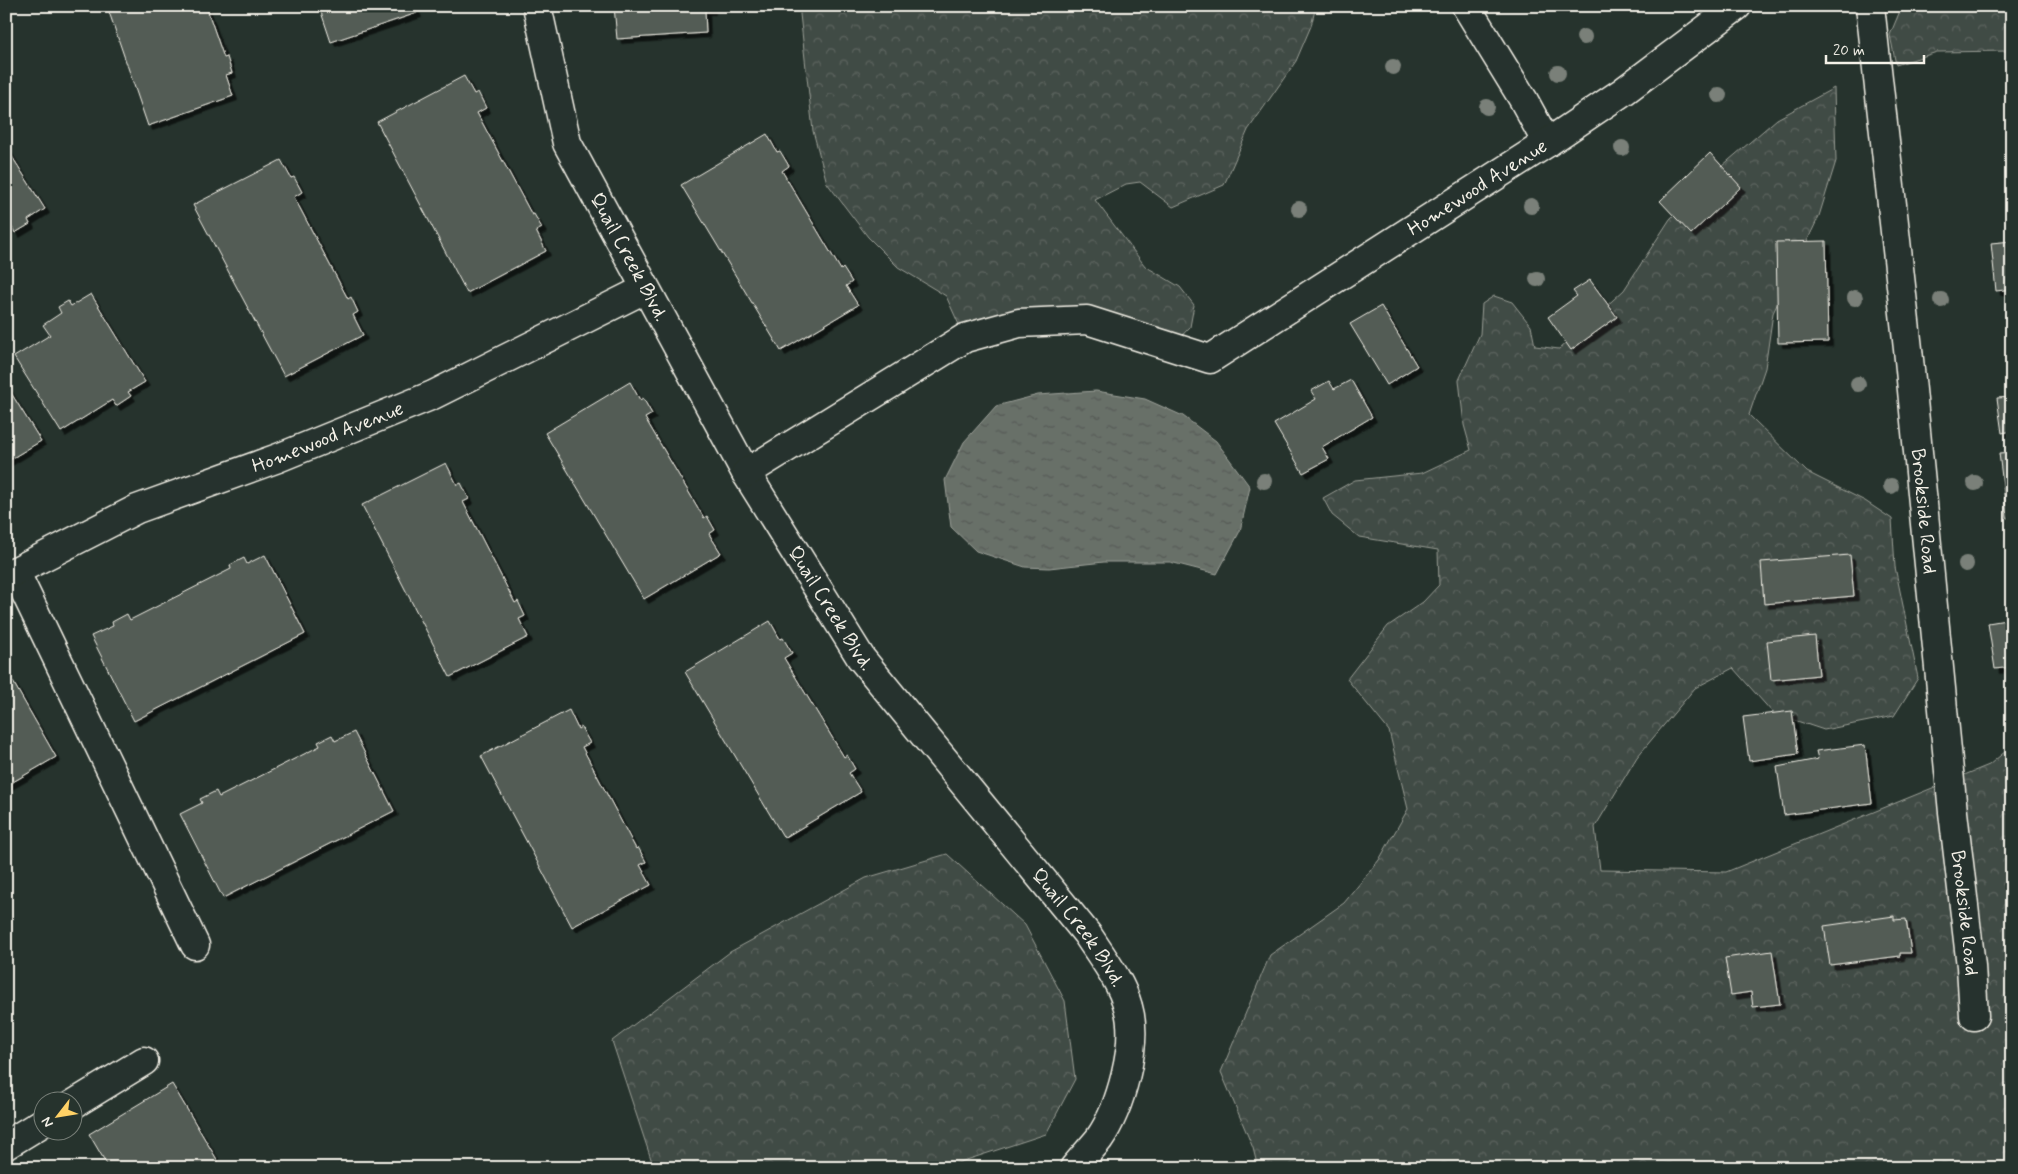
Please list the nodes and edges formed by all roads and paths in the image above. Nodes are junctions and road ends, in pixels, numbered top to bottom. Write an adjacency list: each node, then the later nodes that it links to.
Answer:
1 (537, 6): 6 (street, Quail Creek Blvd.)
2 (1466, 6): 5 (street)
3 (1737, 6): 5 (street, Homewood Avenue)
4 (1870, 6): 10 (street, Brookside Road)
5 (1547, 143): 7 (street, Homewood Avenue)
6 (645, 289): 7 (street, Quail Creek Blvd.); 8 (street, Homewood Avenue)
7 (746, 473): 15 (street, Quail Creek Blvd.)
8 (10, 574): 9 (street)
9 (195, 945)
10 (1974, 1016)
11 (144, 1062): 12 (street)
12 (82, 1099)
13 (32, 1129): 14 (street)
14 (6, 1145)
15 (1074, 1168)

